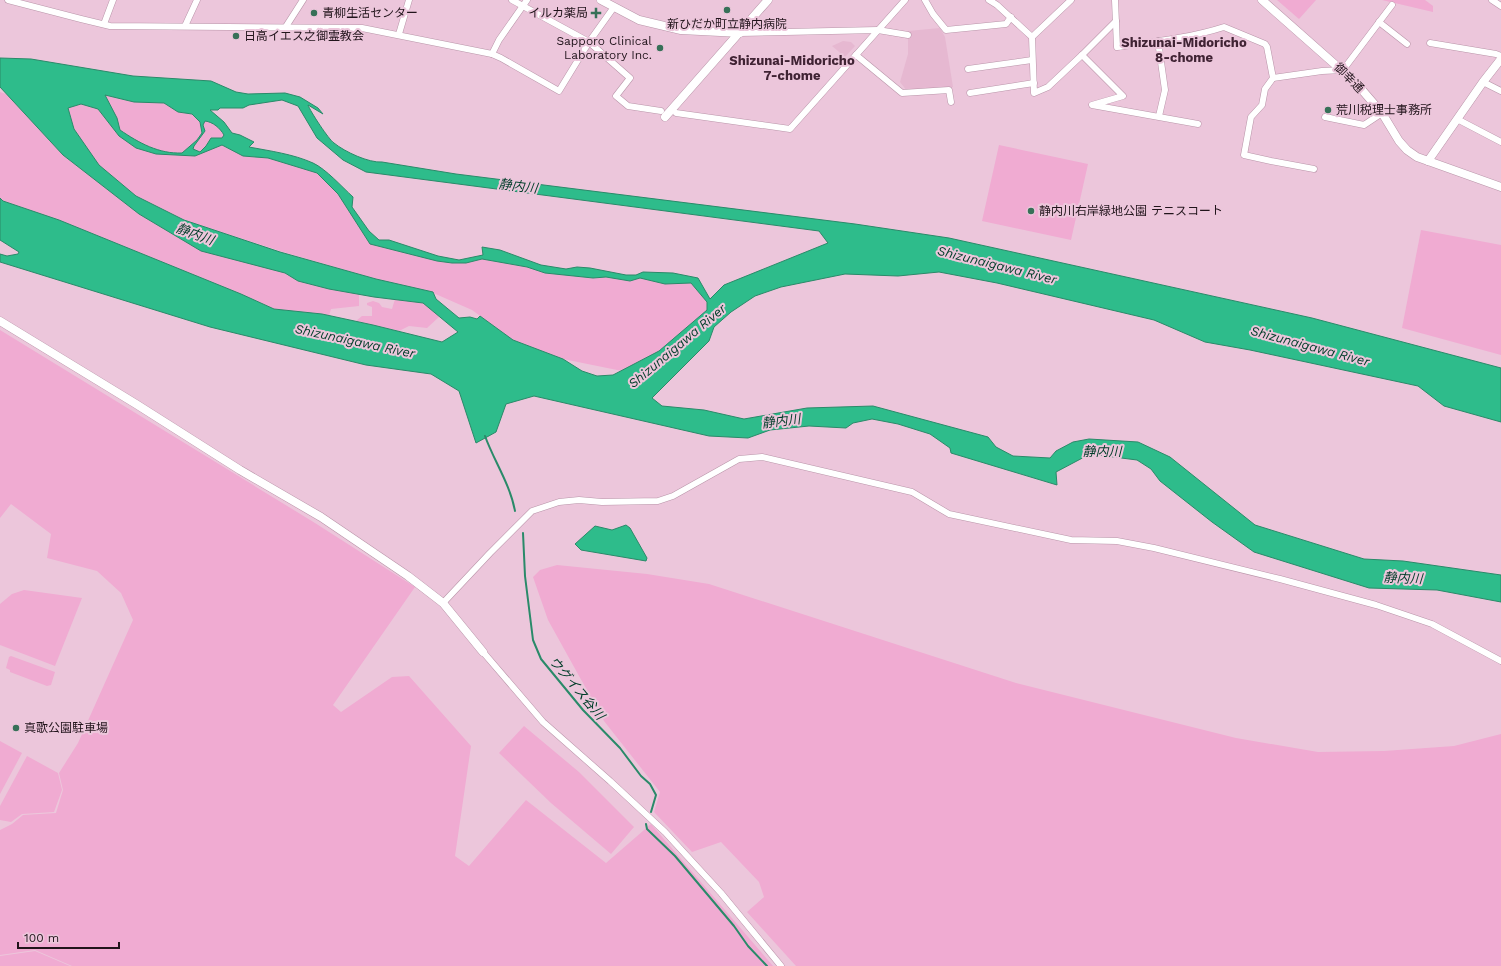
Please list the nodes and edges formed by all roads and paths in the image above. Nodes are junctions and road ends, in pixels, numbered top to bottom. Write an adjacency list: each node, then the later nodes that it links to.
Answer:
1 (8, 0): 24 (street)
2 (113, 0): 24 (street)
3 (197, 0): 25 (street)
4 (303, 0): 26 (street)
5 (408, 0): 29 (street)
6 (512, 0): 18 (street)
7 (527, 0): 18 (street)
8 (601, 0): 20 (street)
9 (768, 0): 28 (street)
10 (905, 0): 27 (street)
11 (925, 0): 21 (street)
12 (989, 0): 21 (street)
13 (1071, 0): 31 (street)
14 (1115, 0): 22 (street)
15 (1262, 0): 43 (street, 御幸通)
16 (1492, 0): 19 (street)
17 (1392, 5): 23 (street)
18 (523, 6): 33 (street); 36 (street)
19 (1501, 6)
20 (614, 8): 28 (street); 33 (street)
21 (1011, 17): 31 (street)
22 (1116, 21): 32 (street); 38 (street)
23 (1379, 22): 35 (street); 43 (street)
24 (104, 24): 25 (street)
25 (185, 26): 26 (street)
26 (285, 28): 29 (street)
27 (878, 30): 28 (street); 30 (street); 37 (street)
28 (740, 33): 52 (street)
29 (399, 34): 36 (street)
30 (908, 35)
31 (1032, 37): 41 (street)
32 (1158, 41): 44 (street); 53 (street)
33 (589, 42): 36 (street); 52 (street)
34 (1430, 43): 39 (street)
35 (1407, 44)
36 (492, 54)
37 (856, 55): 49 (street); 50 (street)
38 (1082, 55): 46 (street); 53 (street)
39 (1501, 56)
40 (1501, 59): 45 (street)
41 (1032, 60): 42 (street); 46 (street)
42 (968, 69)
43 (1343, 70): 44 (street); 51 (street, 御幸通)
44 (1273, 78): 59 (street)
45 (1483, 82): 47 (street); 55 (street)
46 (1034, 83): 48 (street)
47 (1501, 91)
48 (970, 93)
49 (951, 102)
50 (676, 113)
51 (1382, 113): 54 (street); 58 (street, 御幸通)
52 (663, 114)
53 (1159, 116): 56 (street)
54 (1325, 117)
55 (1457, 119): 57 (street); 58 (street)
56 (1198, 124)
57 (1501, 142)
58 (1428, 161): 60 (street, 御幸通)
59 (1314, 169)
60 (1501, 187)
61 (0, 321): 62 (street)
62 (443, 603): 63 (street); 64 (street)
63 (483, 652): 65 (street)
64 (1501, 661)
65 (781, 966)

